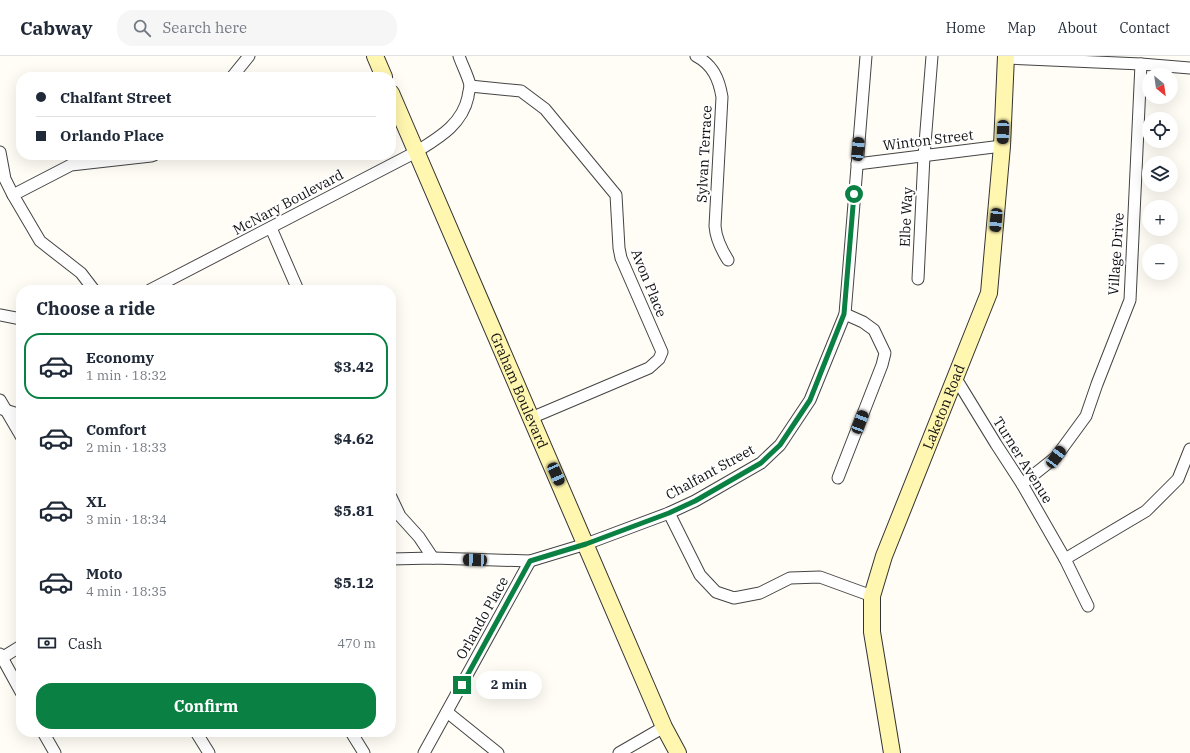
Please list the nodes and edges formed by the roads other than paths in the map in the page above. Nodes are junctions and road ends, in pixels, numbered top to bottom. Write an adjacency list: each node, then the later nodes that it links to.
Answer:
1 (249, 56): 10 (street)
2 (376, 56): 11 (street)
3 (459, 56): 12 (street)
4 (696, 56): 22 (street, Sylvan Terrace)
5 (866, 56): 19 (street, Chalfant Street)
6 (932, 56): 17 (street, Elbe Way)
7 (1006, 57): 8 (street); 14 (street, Laketon Road)
8 (1141, 64): 9 (street); 38 (street, Village Drive)
9 (1190, 68)
10 (236, 72)
11 (382, 72)
12 (470, 86): 16 (street, McNary Boulevard); 34 (street, Avon Place)
13 (396, 105): 16 (street, Graham Boulevard)
14 (1002, 146): 17 (street, Winton Street); 30 (street, Laketon Road)
15 (0, 152): 20 (street)
16 (416, 152): 21 (street, McNary Boulevard); 34 (street, Graham Boulevard)
17 (924, 156): 19 (street, Winton Street); 23 (street, Elbe Way)
18 (115, 160): 20 (street)
19 (857, 164): 27 (street, Chalfant Street)
20 (13, 195): 24 (street)
21 (271, 228): 25 (street, McNary Boulevard); 26 (street)
22 (728, 260)
23 (918, 279)
24 (90, 285)
25 (160, 285)
26 (296, 285)
27 (844, 314): 37 (street); 40 (street, Chalfant Street)
28 (0, 315): 29 (street)
29 (16, 318)
30 (955, 377): 38 (street, Turner Avenue); 46 (street, Laketon Road)
31 (0, 400): 32 (street)
32 (3, 409): 33 (street); 35 (street)
33 (16, 413)
34 (531, 418): 41 (street, Graham Boulevard)
35 (16, 428)
36 (1190, 450): 44 (street)
37 (838, 478)
38 (1022, 484): 44 (street, Turner Avenue)
39 (396, 508): 42 (street)
40 (669, 513): 41 (street, Chalfant Street); 46 (street)
41 (586, 544): 45 (street, Chalfant Street); 52 (street, Graham Boulevard)
42 (433, 558): 43 (street, Chalfant Street); 45 (street, Chalfant Street)
43 (396, 559)
44 (1065, 559): 47 (street, Turner Avenue)
45 (530, 561): 51 (street, Orlando Place)
46 (872, 596): 63 (street, Laketon Road)
47 (1088, 606)
48 (16, 649): 49 (street)
49 (1, 657): 50 (street)
50 (16, 683)
51 (448, 712): 59 (street, Orlando Place); 60 (street)
52 (664, 727): 61 (street); 62 (street, Graham Boulevard)
53 (46, 737): 56 (street)
54 (199, 737): 57 (street)
55 (354, 737): 58 (street)
56 (55, 753)
57 (209, 753)
58 (364, 753)
59 (424, 753)
60 (498, 753)
61 (619, 753)
62 (678, 753)
63 (892, 753)

